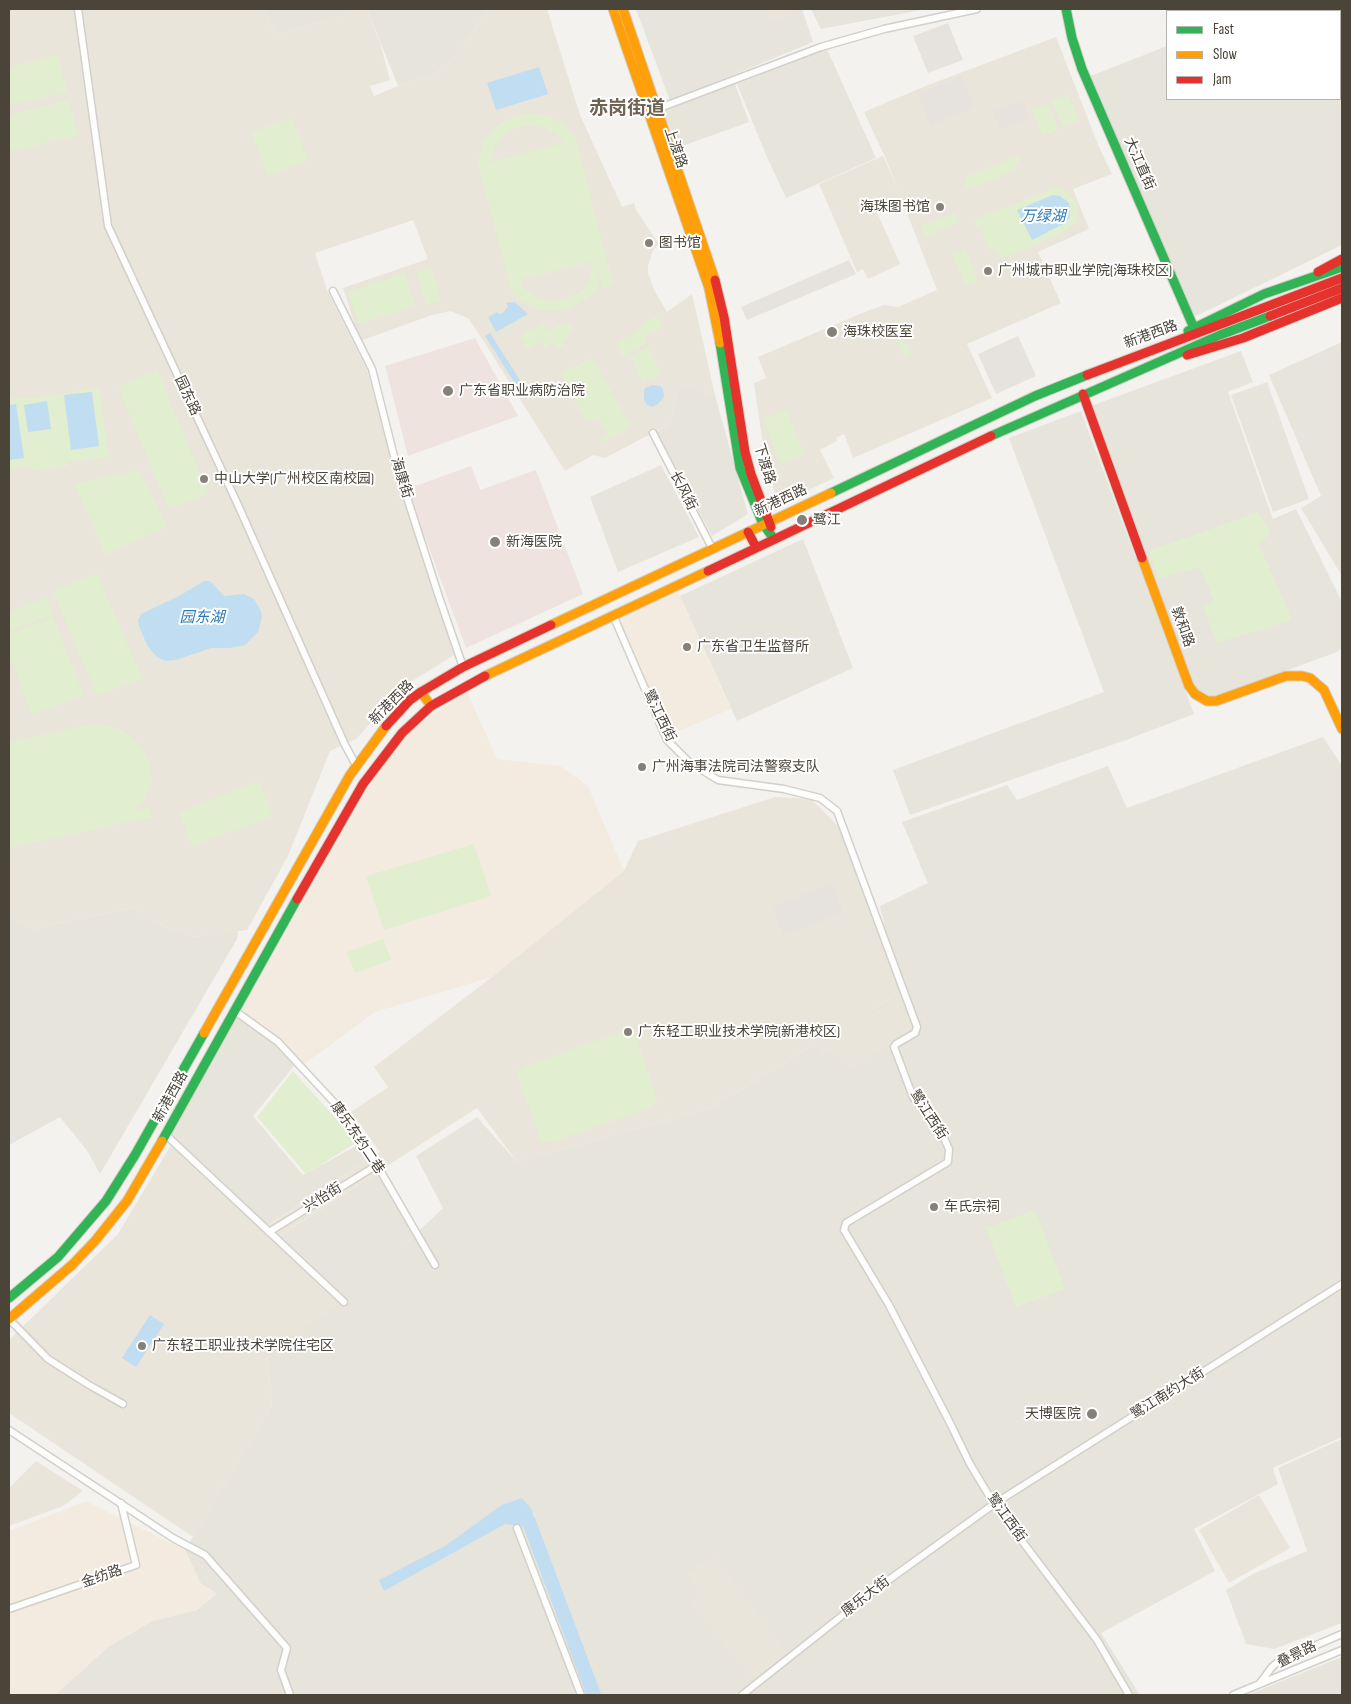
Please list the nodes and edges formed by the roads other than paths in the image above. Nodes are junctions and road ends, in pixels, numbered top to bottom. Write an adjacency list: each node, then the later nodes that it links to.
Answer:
1 (78, 9): 33 (street, 园东路)
2 (613, 9): 8 (main road, 上渡路)
3 (623, 9): 6 (main road, 上渡路)
4 (977, 9): 6 (street)
5 (1066, 9): 16 (main road, 大江直街)
6 (658, 109): 8 (main road, 上渡路)
7 (1342, 259): 10 (main road)
8 (706, 265): 23 (main road, 下渡路)
9 (1342, 267): 10 (main road)
10 (1309, 278): 16 (main road)
11 (1341, 283): 17 (main road, 新港西路); 18 (main road, 新港西路)
12 (334, 290): 29 (street, 海康街)
13 (1342, 298): 15 (main road)
14 (1342, 303): 15 (main road)
15 (1315, 310): 18 (main road)
16 (1194, 328): 17 (main road)
17 (1163, 345): 21 (main road, 新港西路)
18 (1166, 359): 19 (main road, 新港西路)
19 (1083, 394): 22 (main road, 新港西路); 32 (main road, 敦和路)
20 (653, 433): 27 (street, 长风街)
21 (806, 505): 22 (main road); 23 (main road, 新港西路)
22 (814, 521): 25 (main road, 新港西路)
23 (767, 523): 24 (main road, 新港西路); 25 (main road, 下渡路)
24 (748, 532): 26 (main road); 27 (main road, 新港西路)
25 (774, 539): 26 (main road, 新港西路)
26 (756, 547): 28 (main road, 新港西路)
27 (712, 548): 29 (main road, 新港西路)
28 (613, 615): 31 (main road, 新港西路); 48 (street, 鹭江西街)
29 (463, 667): 30 (main road, 新港西路)
30 (421, 692): 31 (main road); 33 (main road, 新港西路)
31 (431, 706): 35 (main road, 新港西路)
32 (1342, 729)
33 (356, 765): 34 (main road, 新港西路)
34 (306, 851): 35 (main road); 42 (main road, 新港西路)
35 (320, 858): 36 (main road, 新港西路)
36 (235, 1011): 37 (main road, 新港西路); 38 (street, 康乐东约二巷)
37 (166, 1135): 39 (street); 44 (main road, 新港西路)
38 (376, 1165): 39 (street, 兴怡街); 40 (street, 康乐东约二巷)
39 (269, 1232): 43 (street)
40 (435, 1265)
41 (1342, 1284): 48 (street, 鹭江南约大街)
42 (9, 1298)
43 (344, 1302)
44 (9, 1319): 45 (street)
45 (124, 1404)
46 (9, 1430): 47 (street)
47 (121, 1503): 50 (street, 金纺路); 54 (street)
48 (994, 1504): 56 (street, 康乐大街); 57 (street, 鹭江西街)
49 (516, 1528): 55 (street)
50 (9, 1609)
51 (1342, 1634): 53 (street, 叠景路)
52 (1342, 1650): 53 (street, 叠景路)
53 (1259, 1684): 58 (street, 叠景路)
54 (290, 1695)
55 (581, 1695)
56 (742, 1695)
57 (1129, 1695)
58 (1233, 1695)

